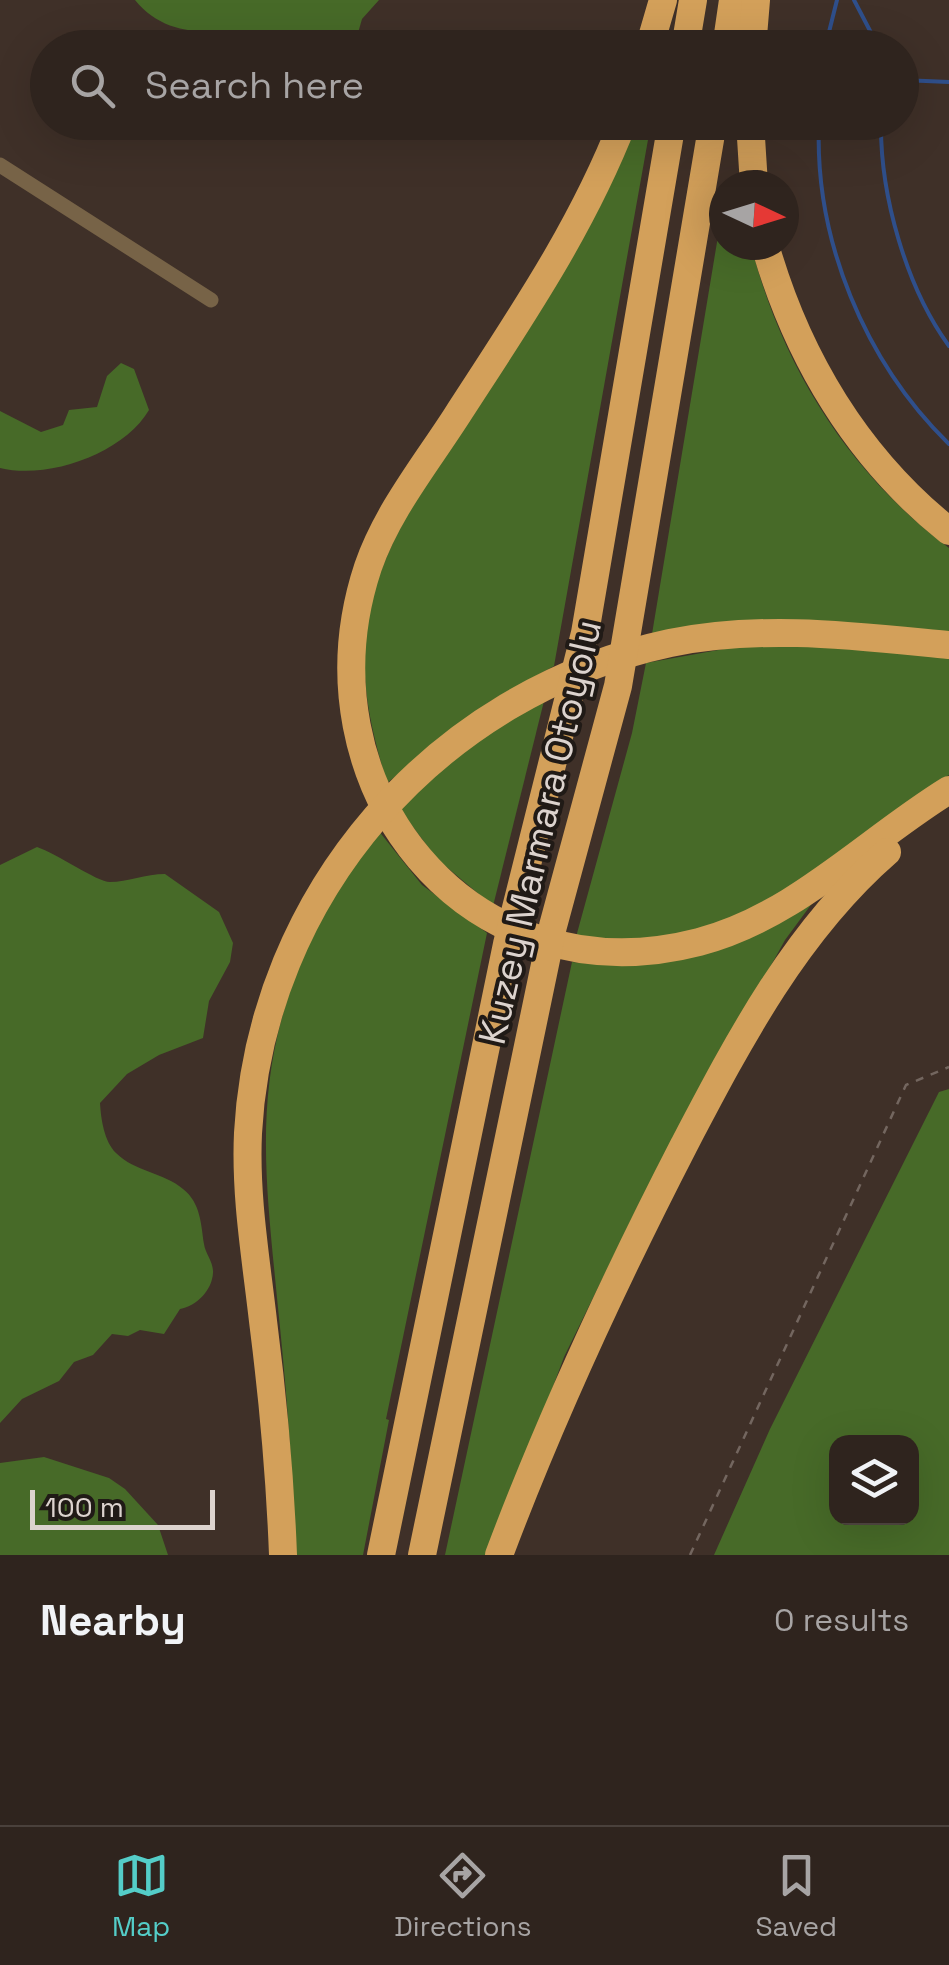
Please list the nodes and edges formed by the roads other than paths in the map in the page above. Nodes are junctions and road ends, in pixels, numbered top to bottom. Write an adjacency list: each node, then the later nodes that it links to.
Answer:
1 (663, 0): 5 (highway)
2 (693, 0): 6 (highway)
3 (733, 0): 7 (highway)
4 (756, 0): 8 (highway)
5 (654, 30)
6 (687, 30)
7 (729, 30)
8 (754, 30)
9 (615, 140): 19 (highway)
10 (669, 140): 22 (highway, Kuzey Marmara Otoyolu)
11 (711, 140): 23 (highway, Kuzey Marmara Otoyolu)
12 (751, 140): 14 (highway)
13 (0, 165): 16 (street)
14 (753, 170)
15 (769, 260): 17 (highway)
16 (211, 300)
17 (949, 531)
18 (949, 645): 21 (highway)
19 (949, 790)
20 (949, 807): 24 (highway)
21 (283, 1555)
22 (381, 1555)
23 (422, 1555)
24 (499, 1555)

